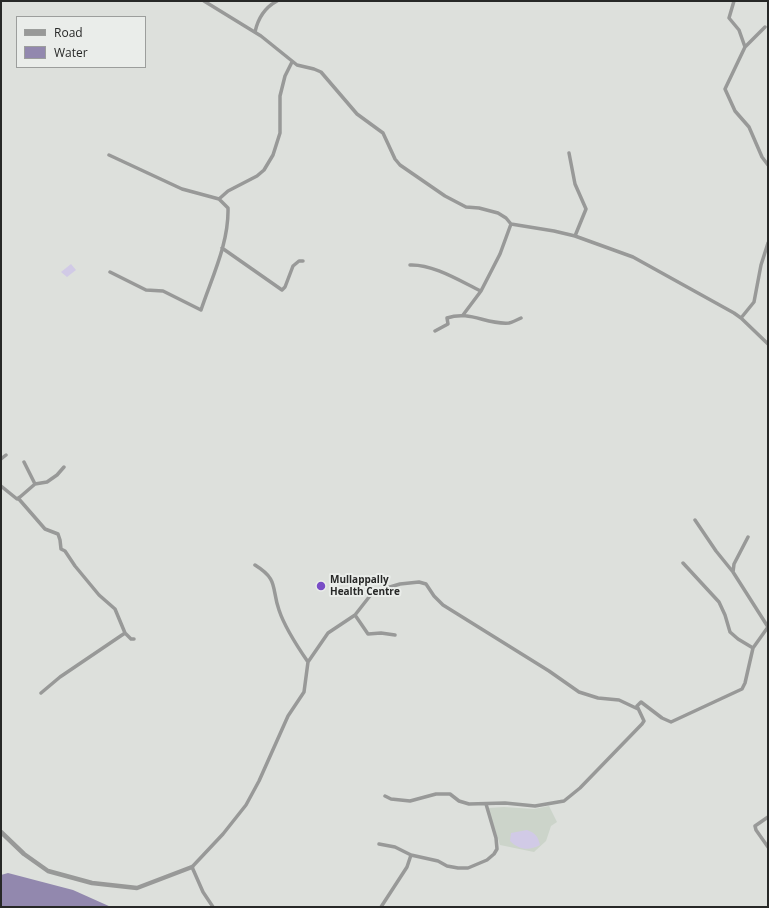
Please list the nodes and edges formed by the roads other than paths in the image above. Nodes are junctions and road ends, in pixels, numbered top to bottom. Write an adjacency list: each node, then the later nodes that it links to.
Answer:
1 (204, 1): 5 (street)
2 (278, 1): 5 (street)
3 (734, 1): 6 (street)
4 (765, 27): 6 (street)
5 (255, 32): 7 (street)
6 (745, 47): 10 (street)
7 (292, 62): 11 (street); 12 (street)
8 (569, 153): 13 (street)
9 (109, 155): 11 (street)
10 (768, 165)
11 (219, 199): 15 (street)
12 (511, 224): 13 (street); 19 (street)
13 (575, 236): 22 (street)
14 (768, 243): 22 (street)
15 (222, 248): 16 (street); 18 (street)
16 (303, 261)
17 (410, 265): 19 (street)
18 (110, 272)
19 (481, 291): 20 (street)
20 (463, 315): 21 (street); 23 (street)
21 (521, 318)
22 (741, 318): 24 (street)
23 (435, 330)
24 (768, 344)
25 (6, 455): 26 (street)
26 (1, 459)
27 (24, 462): 29 (street)
28 (64, 467): 29 (street)
29 (35, 484): 31 (street)
30 (1, 486): 31 (street)
31 (18, 498): 39 (street)
32 (695, 520): 36 (street)
33 (748, 537): 36 (street)
34 (682, 563): 42 (street)
35 (255, 565): 43 (street)
36 (733, 572): 38 (street)
37 (355, 615): 40 (street); 43 (street); 45 (street)
38 (768, 627): 42 (street)
39 (125, 633): 41 (street); 44 (street)
40 (395, 635)
41 (134, 639)
42 (753, 648): 45 (street)
43 (308, 662): 53 (street)
44 (41, 693)
45 (638, 709): 47 (street)
46 (385, 796): 47 (street)
47 (486, 804): 52 (street)
48 (768, 817): 51 (street)
49 (1, 832): 53 (street)
50 (379, 844): 52 (street)
51 (768, 847)
52 (411, 855): 55 (street)
53 (192, 867): 54 (street)
54 (213, 907)
55 (381, 907)

